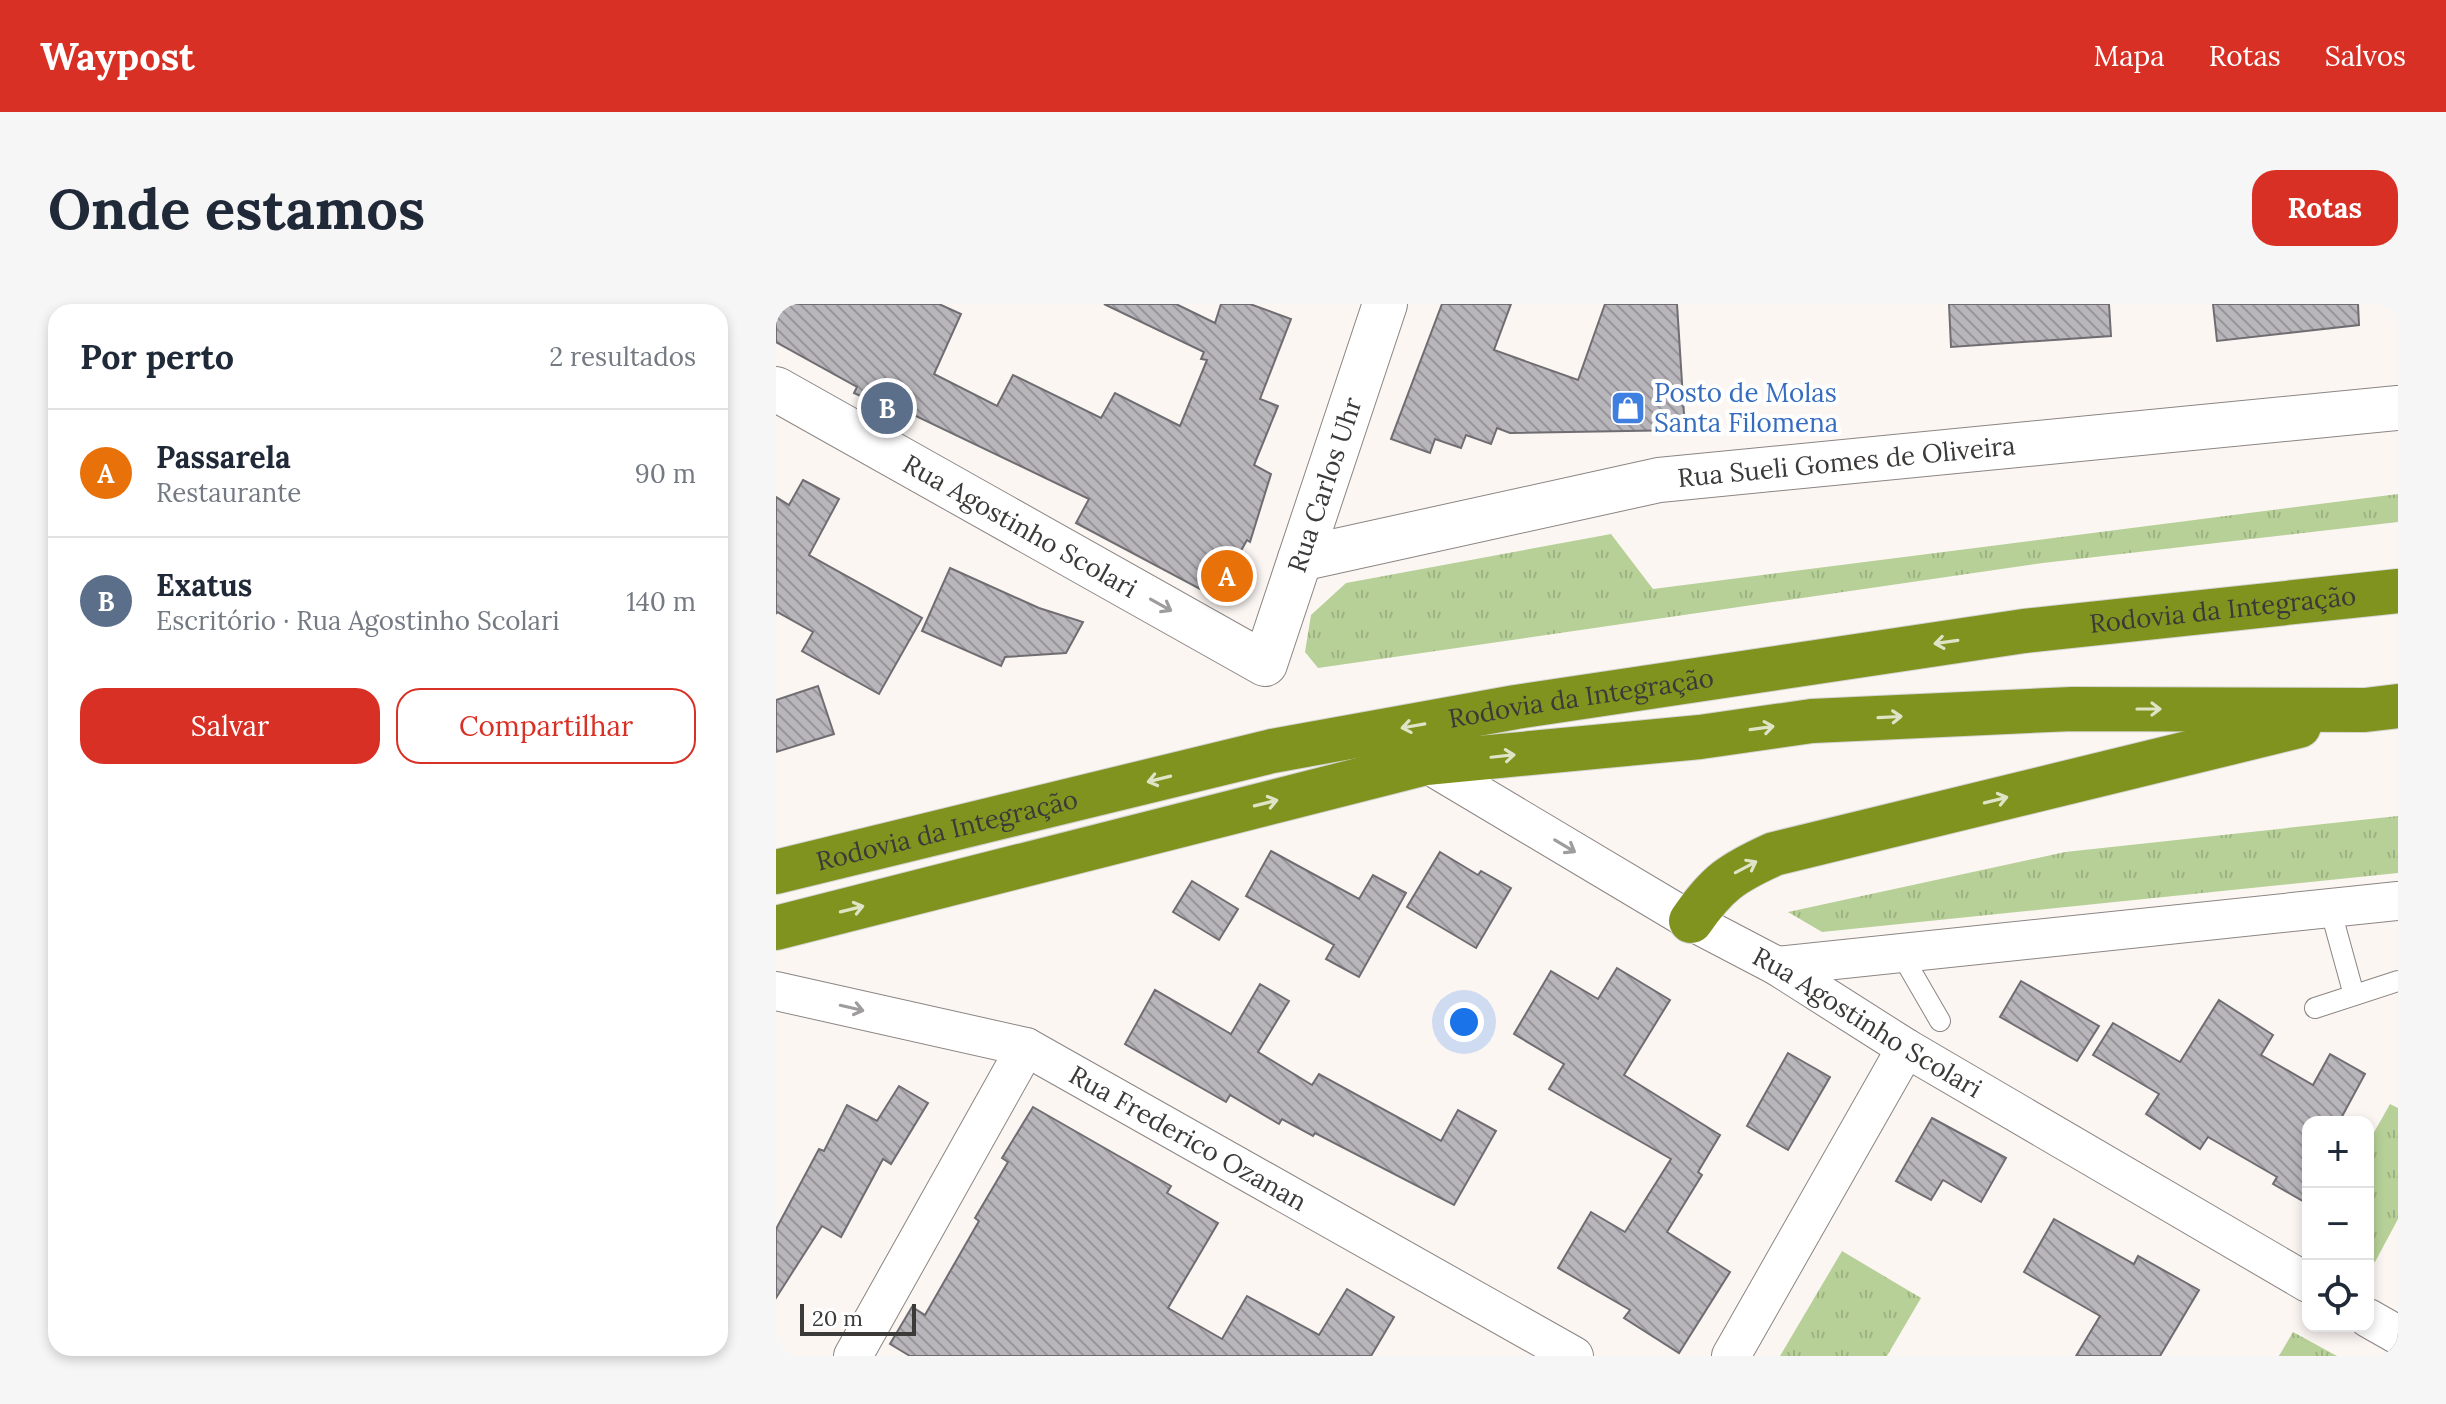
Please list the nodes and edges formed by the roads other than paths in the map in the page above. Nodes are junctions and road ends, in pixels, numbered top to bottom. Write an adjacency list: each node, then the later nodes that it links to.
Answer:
1 (1385, 304): 4 (street, Rua Carlos Uhr)
2 (776, 389): 6 (street, Rua Agostinho Scolari, one-way to 6)
3 (2398, 408): 4 (street, Rua Sueli Gomes de Oliveira)
4 (1300, 559): 6 (street, Rua Carlos Uhr)
5 (2398, 591): 9 (highway, Rodovia da Integração, one-way to 9)
6 (1265, 664)
7 (2381, 708): 8 (highway, Rodovia da Integração, one-way to 7); 12 (highway, one-way to 7)
8 (1426, 763): 12 (street, Rua Agostinho Scolari, one-way to 12); 13 (highway, Rodovia da Integração, one-way to 8)
9 (776, 872)
10 (2398, 901): 11 (street)
11 (2330, 908): 14 (street); 18 (lane)
12 (1691, 921): 15 (street, Rua Agostinho Scolari)
13 (776, 928)
14 (1900, 952): 15 (street); 20 (lane)
15 (1777, 966): 22 (street, Rua Agostinho Scolari)
16 (2398, 981): 18 (lane)
17 (776, 991): 21 (street, Rua Frederico Ozanan, one-way to 21)
18 (2354, 995): 19 (lane)
19 (2315, 1008)
20 (1940, 1021)
21 (1026, 1047): 26 (street); 27 (street, Rua Frederico Ozanan)
22 (1906, 1048): 23 (street, Rua Agostinho Scolari); 28 (street)
23 (2302, 1279)
24 (2374, 1321): 25 (street)
25 (2398, 1335)
26 (853, 1356)
27 (1574, 1356)
28 (1731, 1356)

